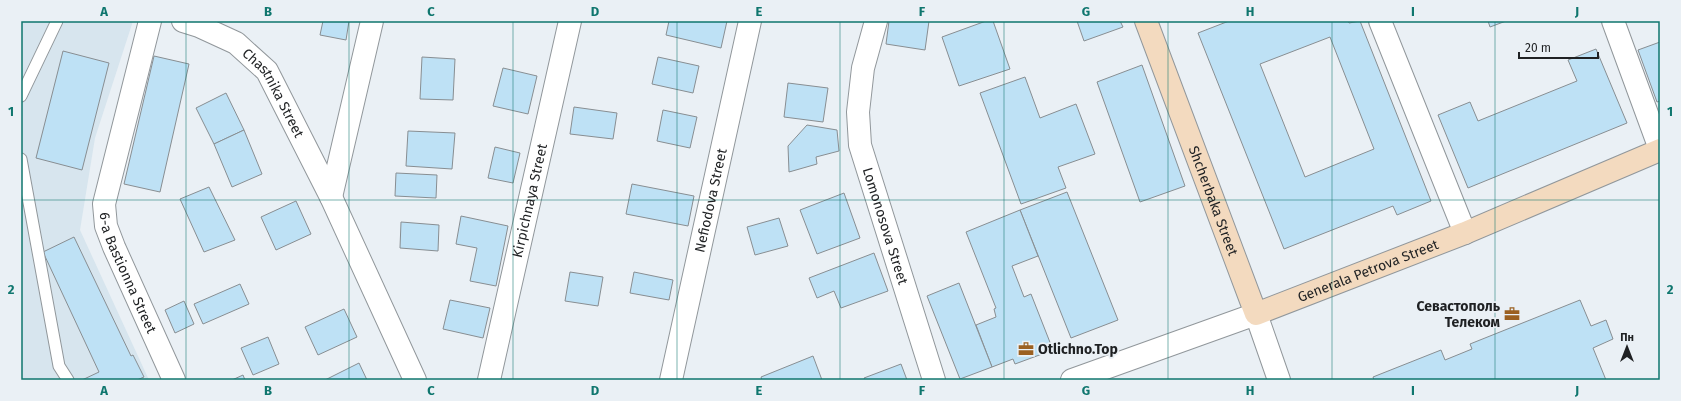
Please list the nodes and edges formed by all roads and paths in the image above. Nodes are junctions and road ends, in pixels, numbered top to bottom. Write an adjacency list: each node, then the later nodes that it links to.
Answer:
1 (57, 21): 11 (lane)
2 (150, 21): 18 (street, 6-a Bastionna Street)
3 (183, 21): 14 (street, Chastnika Street)
4 (372, 21): 14 (street)
5 (570, 21): 20 (street, Kirpichnaya Street)
6 (750, 21): 21 (street, Nefiodova Street)
7 (876, 21): 22 (street, Lomonosova Street)
8 (1146, 21): 16 (main road, Shcherbaka Street)
9 (1380, 21): 15 (street)
10 (1612, 21): 12 (street)
11 (21, 96)
12 (1660, 150): 15 (main road, Generala Petrova Street)
13 (21, 159): 17 (lane)
14 (331, 197): 19 (street, Chastnika Street)
15 (1465, 233): 16 (main road, Generala Petrova Street)
16 (1256, 314): 23 (street, Generala Petrova Street); 24 (street, Shcherbaka Street)
17 (68, 380)
18 (174, 380)
19 (415, 380)
20 (489, 380)
21 (671, 380)
22 (934, 380)
23 (1072, 380)
24 (1280, 380)

